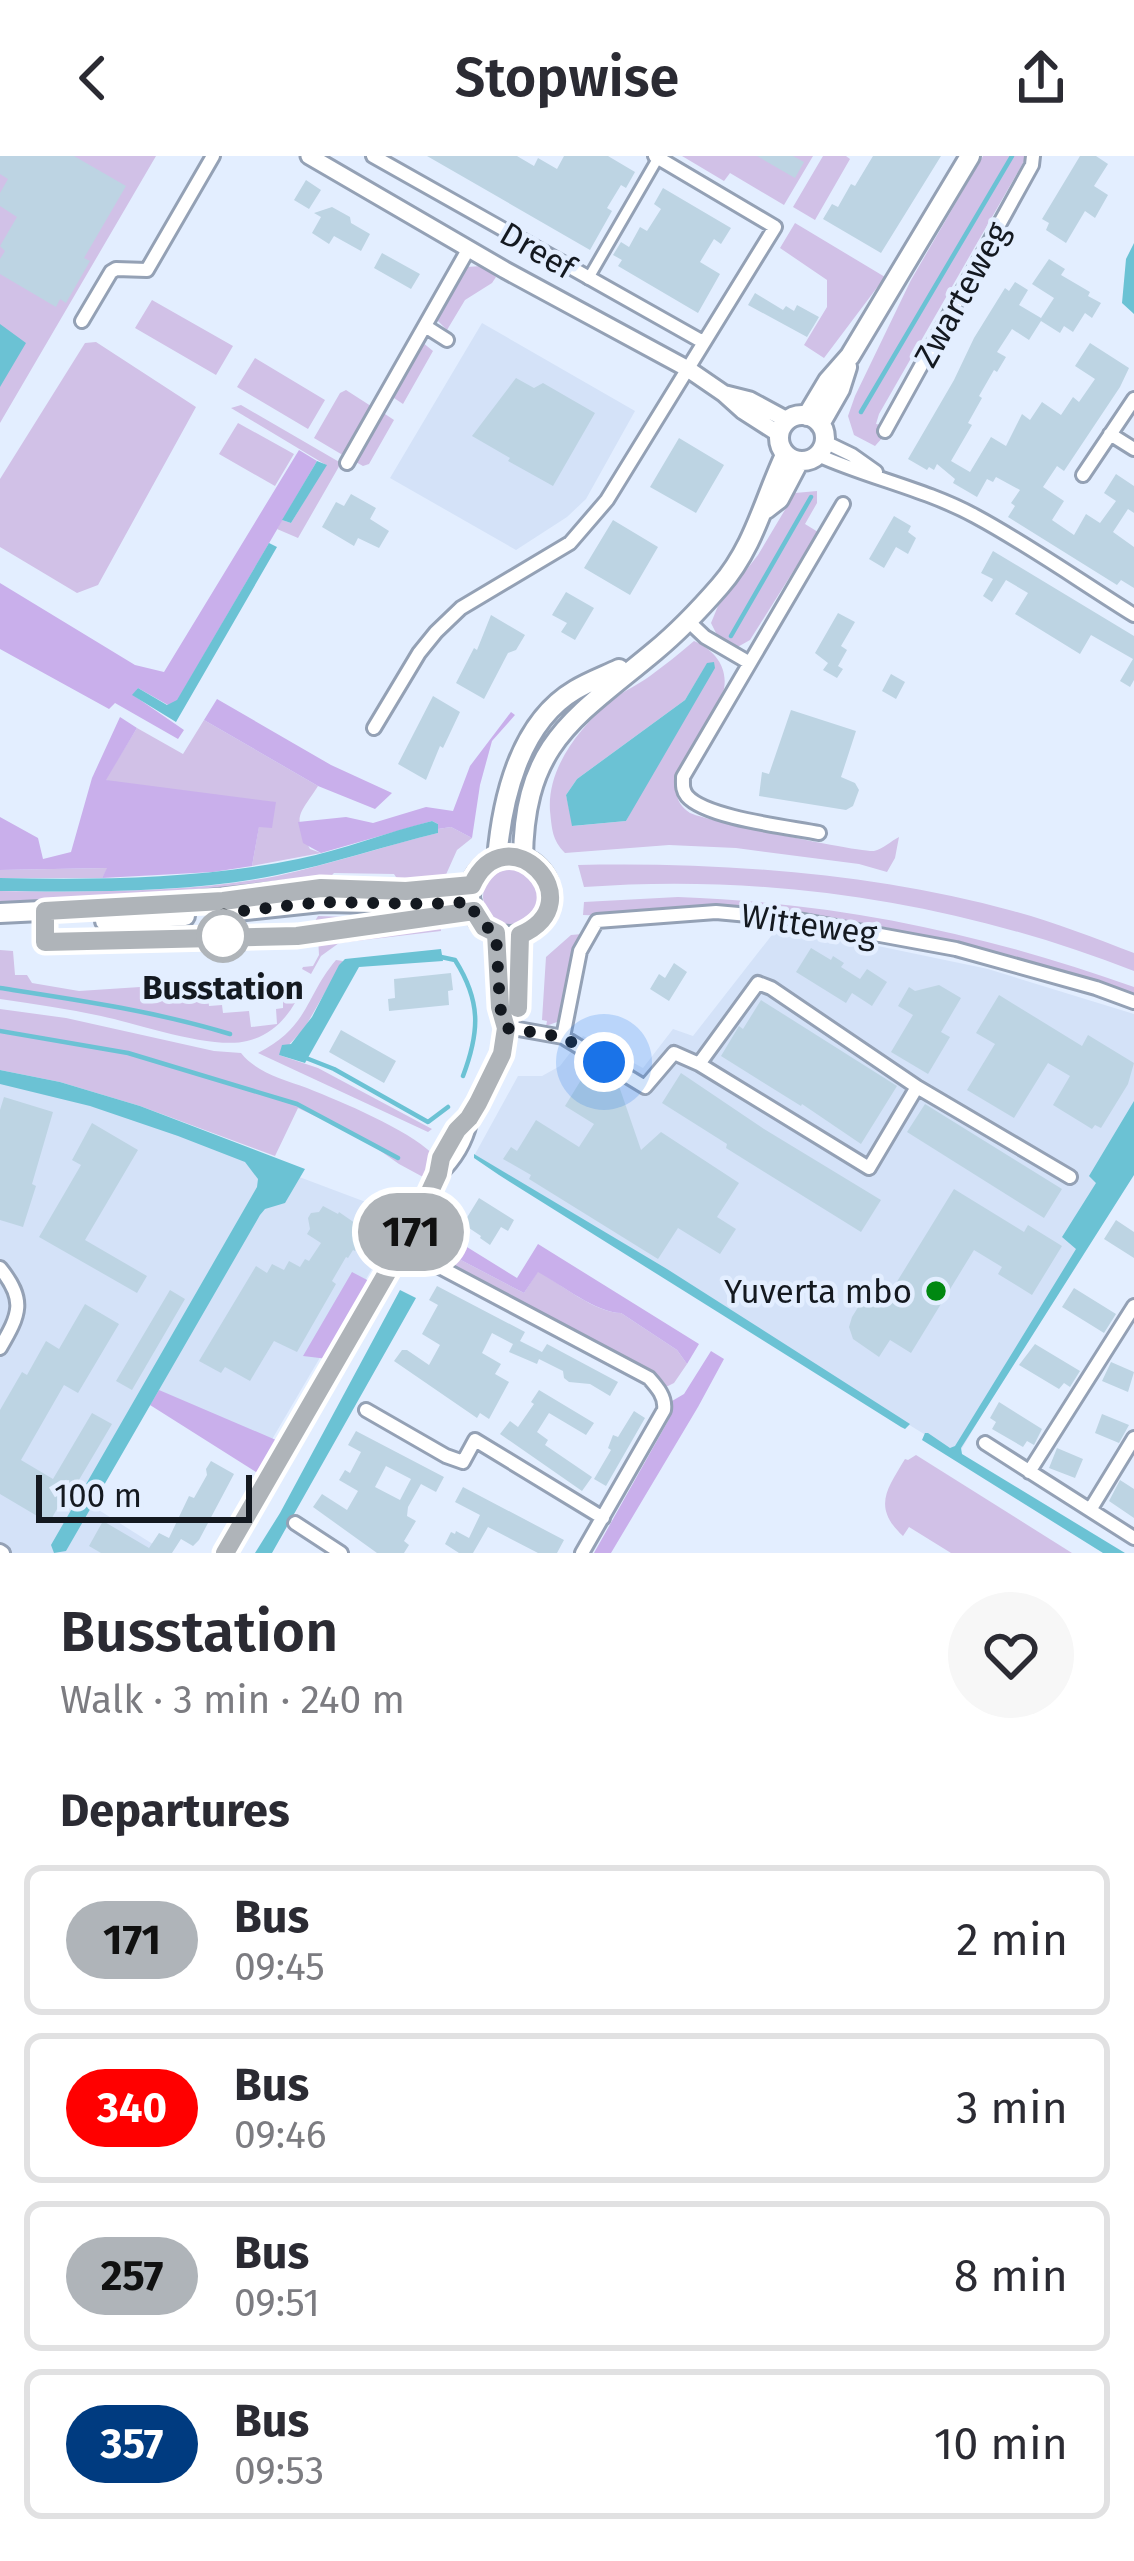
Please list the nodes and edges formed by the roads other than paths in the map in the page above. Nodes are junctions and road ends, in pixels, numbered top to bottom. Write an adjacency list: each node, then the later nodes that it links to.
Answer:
1 (213, 156): 9 (street)
2 (309, 156): 7 (street, Dreef)
3 (374, 156): 8 (street, Dreef)
4 (970, 156): 16 (main road, Zwarteweg)
5 (1033, 156): 15 (street, Zwarteweg)
6 (657, 157): 8 (street); 12 (street)
7 (470, 248): 10 (street, Dreef); 13 (street, Dreef)
8 (588, 279): 12 (street, Dreef)
9 (82, 321)
10 (425, 326): 11 (street); 20 (street, Dreef)
11 (447, 340)
12 (704, 342): 13 (street)
13 (688, 370): 16 (street, Dreef); 27 (street)
14 (1134, 399): 17 (street)
15 (885, 431)
16 (806, 432): 19 (main road); 19 (main road); 23 (street)
17 (1110, 434): 18 (street); 21 (street)
18 (1134, 449)
19 (792, 458): 24 (main road)
20 (346, 463)
21 (1083, 475)
22 (843, 504): 26 (street)
23 (1134, 615)
24 (687, 620): 25 (main road); 26 (street)
25 (655, 651): 29 (main road); 30 (main road)
26 (748, 662): 28 (street)
27 (374, 728)
28 (819, 833)
29 (497, 859): 30 (main road); 31 (main road)
30 (524, 859): 34 (main road)
31 (472, 894): 32 (main road); 33 (main road)
32 (0, 916)
33 (496, 933): 34 (main road); 36 (street)
34 (520, 935): 36 (street)
35 (1134, 1002): 37 (street, Witteweg)
36 (506, 1028): 37 (street); 41 (street)
37 (563, 1037): 38 (street)
38 (699, 1064): 39 (street, Witteweg); 39 (street)
39 (917, 1087): 40 (street, Witteweg)
40 (1070, 1177)
41 (403, 1247): 50 (street); 53 (street)
42 (0, 1268): 44 (street)
43 (1134, 1306): 48 (street)
44 (0, 1348)
45 (366, 1410): 50 (street)
46 (1134, 1438): 49 (street)
47 (985, 1442): 48 (street)
48 (1029, 1472): 49 (street)
49 (1090, 1510): 52 (street)
50 (603, 1518): 55 (street)
51 (296, 1523): 54 (street)
52 (1134, 1538)
53 (226, 1553)
54 (340, 1553)
55 (582, 1553)

